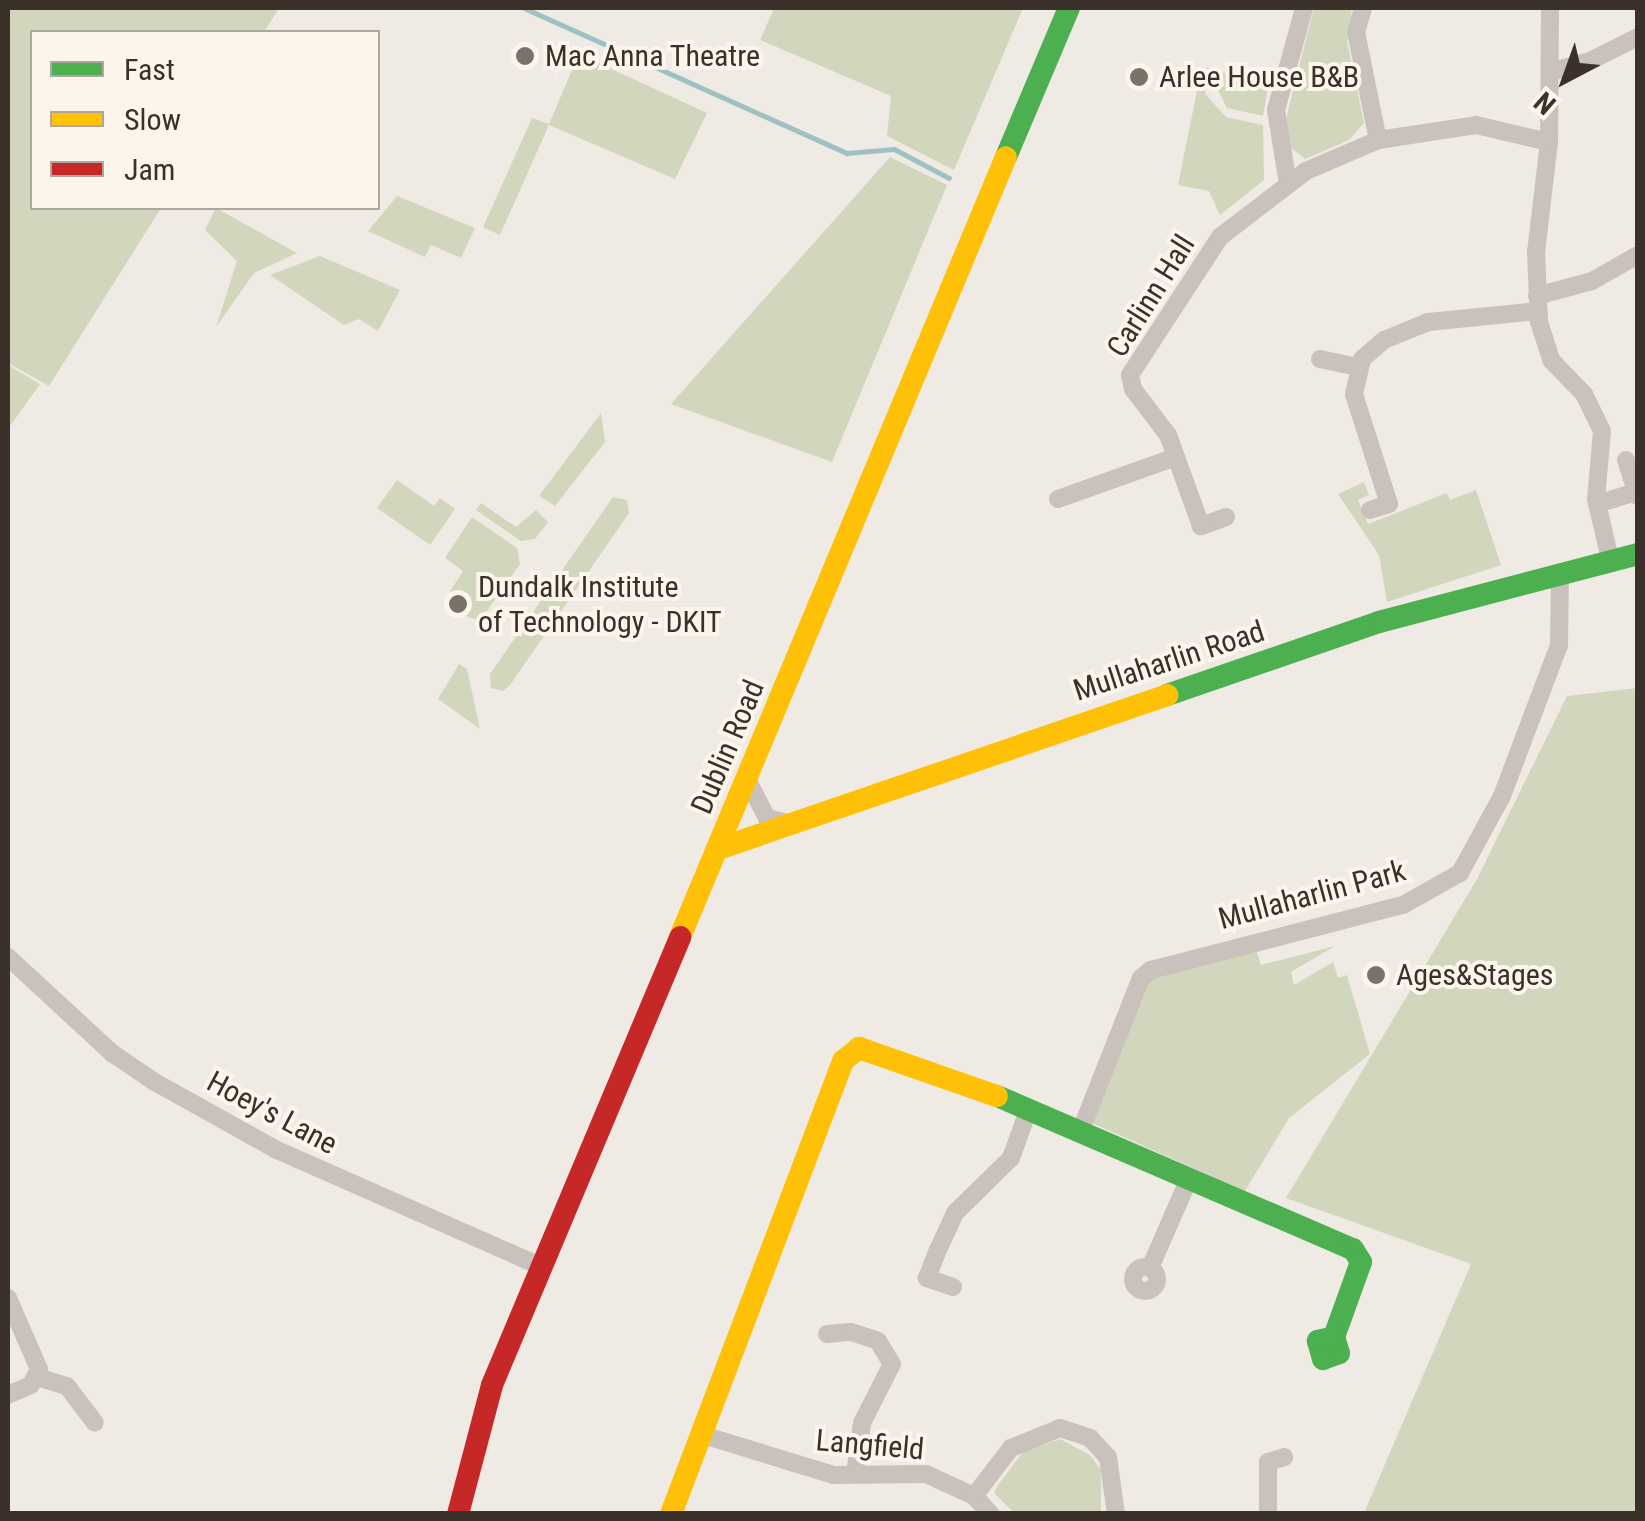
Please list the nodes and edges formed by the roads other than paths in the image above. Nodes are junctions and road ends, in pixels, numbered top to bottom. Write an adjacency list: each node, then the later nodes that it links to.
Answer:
1 (1069, 8): 24 (street, Dublin Road)
2 (1304, 8): 9 (street)
3 (1363, 8): 7 (street)
4 (1550, 8): 6 (street)
5 (1638, 36): 6 (street)
6 (1550, 72): 8 (street)
7 (1378, 140): 8 (street, Carlinn Hall); 9 (street, Carlinn Hall)
8 (1549, 142): 11 (street)
9 (1288, 184): 14 (street, Carlinn Hall)
10 (1638, 255): 11 (street)
11 (1537, 304): 13 (street); 18 (street)
12 (1320, 359): 13 (street)
13 (1356, 367): 19 (street)
14 (1176, 457): 17 (street); 20 (street, Carlinn Hall)
15 (1626, 460): 16 (street)
16 (1637, 494): 18 (street)
17 (1058, 498)
18 (1597, 504): 22 (street)
19 (1370, 510)
20 (1226, 517)
21 (1638, 554): 22 (street, Mullaharlin Road)
22 (1611, 563): 23 (street, Mullaharlin Road)
23 (1560, 573): 25 (street, Mullaharlin Road); 29 (street, Mullaharlin Park)
24 (747, 779): 25 (street); 26 (street, Dublin Road)
25 (789, 823): 26 (street, Mullaharlin Road)
26 (718, 848): 31 (street, Dublin Road)
27 (8, 957): 31 (street, Hoey's Lane)
28 (1028, 1111): 29 (street); 33 (street); 40 (street)
29 (1081, 1130): 30 (street)
30 (1188, 1181): 32 (street); 36 (street)
31 (542, 1267): 44 (street, Dublin Road)
32 (1150, 1268)
33 (953, 1287)
34 (8, 1298): 37 (street)
35 (827, 1334): 42 (street)
36 (1334, 1337)
37 (37, 1377): 38 (street); 39 (street)
38 (8, 1396)
39 (95, 1423)
40 (702, 1436): 42 (street, Langfield); 45 (street)
41 (1284, 1456): 48 (street)
42 (856, 1475): 43 (street, Langfield)
43 (974, 1496): 46 (street, Langfield); 47 (street)
44 (458, 1514)
45 (671, 1514)
46 (991, 1514)
47 (1116, 1514)
48 (1268, 1514)

